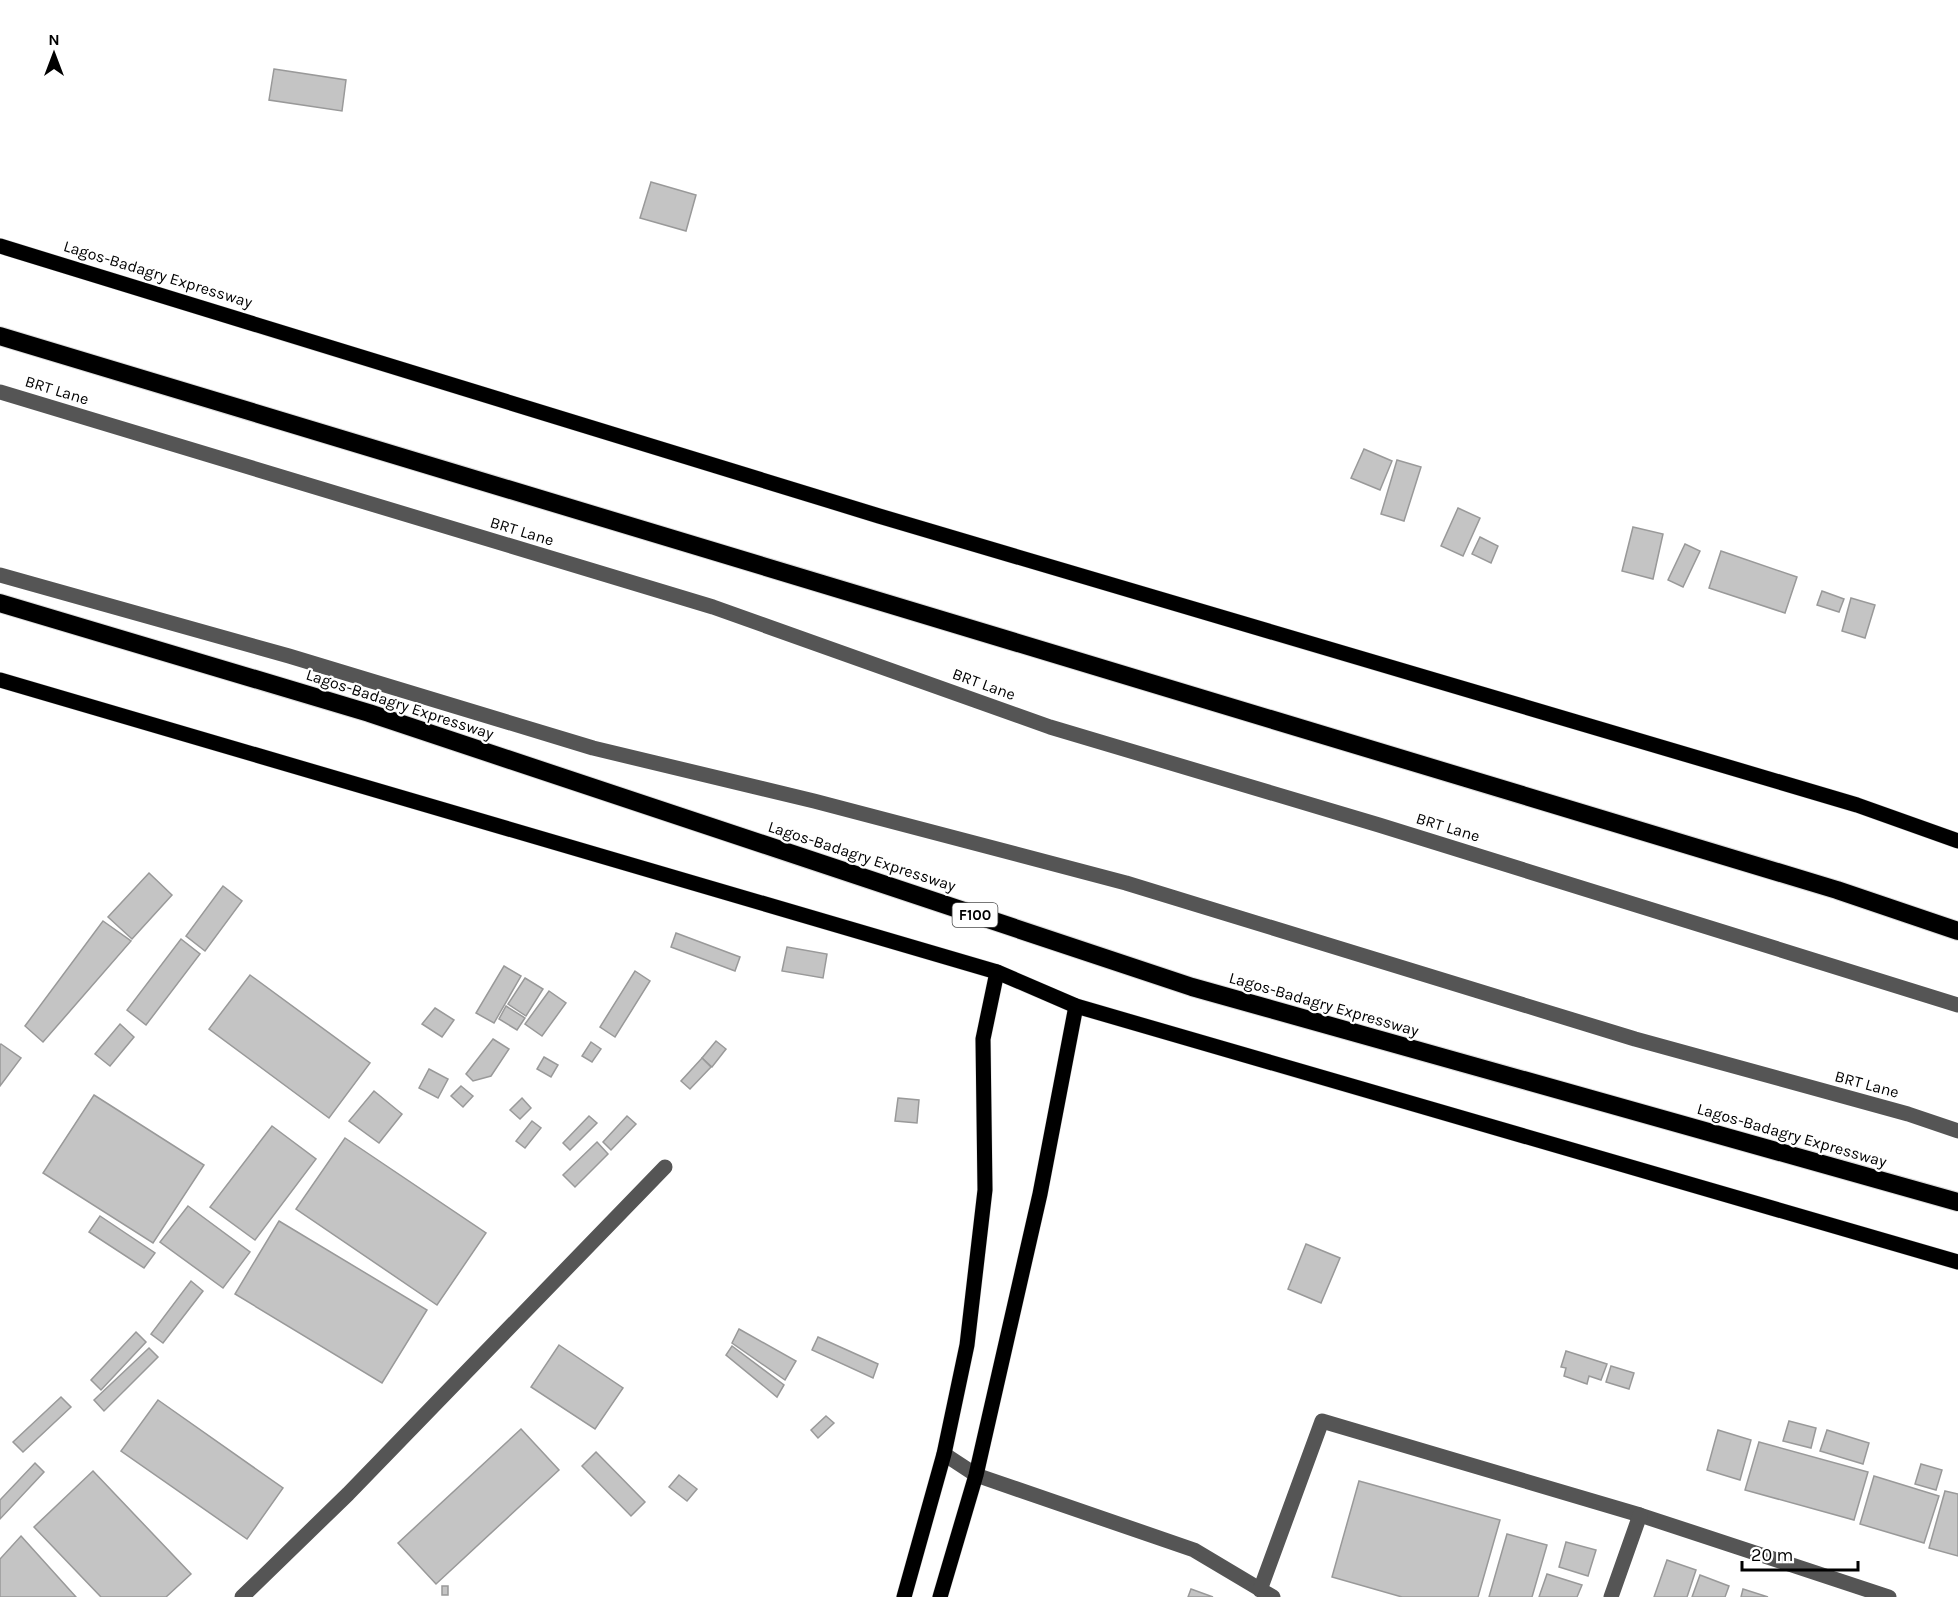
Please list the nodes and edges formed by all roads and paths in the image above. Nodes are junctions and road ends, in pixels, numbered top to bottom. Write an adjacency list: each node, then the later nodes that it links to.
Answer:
1 (0, 246): 7 (main road, Lagos-Badagry Expressway)
2 (0, 336): 8 (highway)
3 (0, 392): 10 (street, BRT Lane)
4 (0, 575): 12 (street, BRT Lane)
5 (0, 603): 14 (highway, Lagos-Badagry Expressway / F100)
6 (0, 680): 9 (main road)
7 (1958, 841)
8 (1958, 931)
9 (997, 972): 11 (main road); 16 (main road)
10 (1958, 1005)
11 (1076, 1006): 15 (main road); 17 (main road)
12 (1958, 1131)
13 (665, 1167): 20 (street)
14 (1958, 1203)
15 (1958, 1262)
16 (944, 1454): 17 (street); 21 (main road)
17 (976, 1475): 19 (street); 22 (main road)
18 (1640, 1515): 19 (street); 23 (street); 24 (street)
19 (1267, 1593)
20 (242, 1597)
21 (904, 1597)
22 (940, 1597)
23 (1611, 1597)
24 (1889, 1597)

